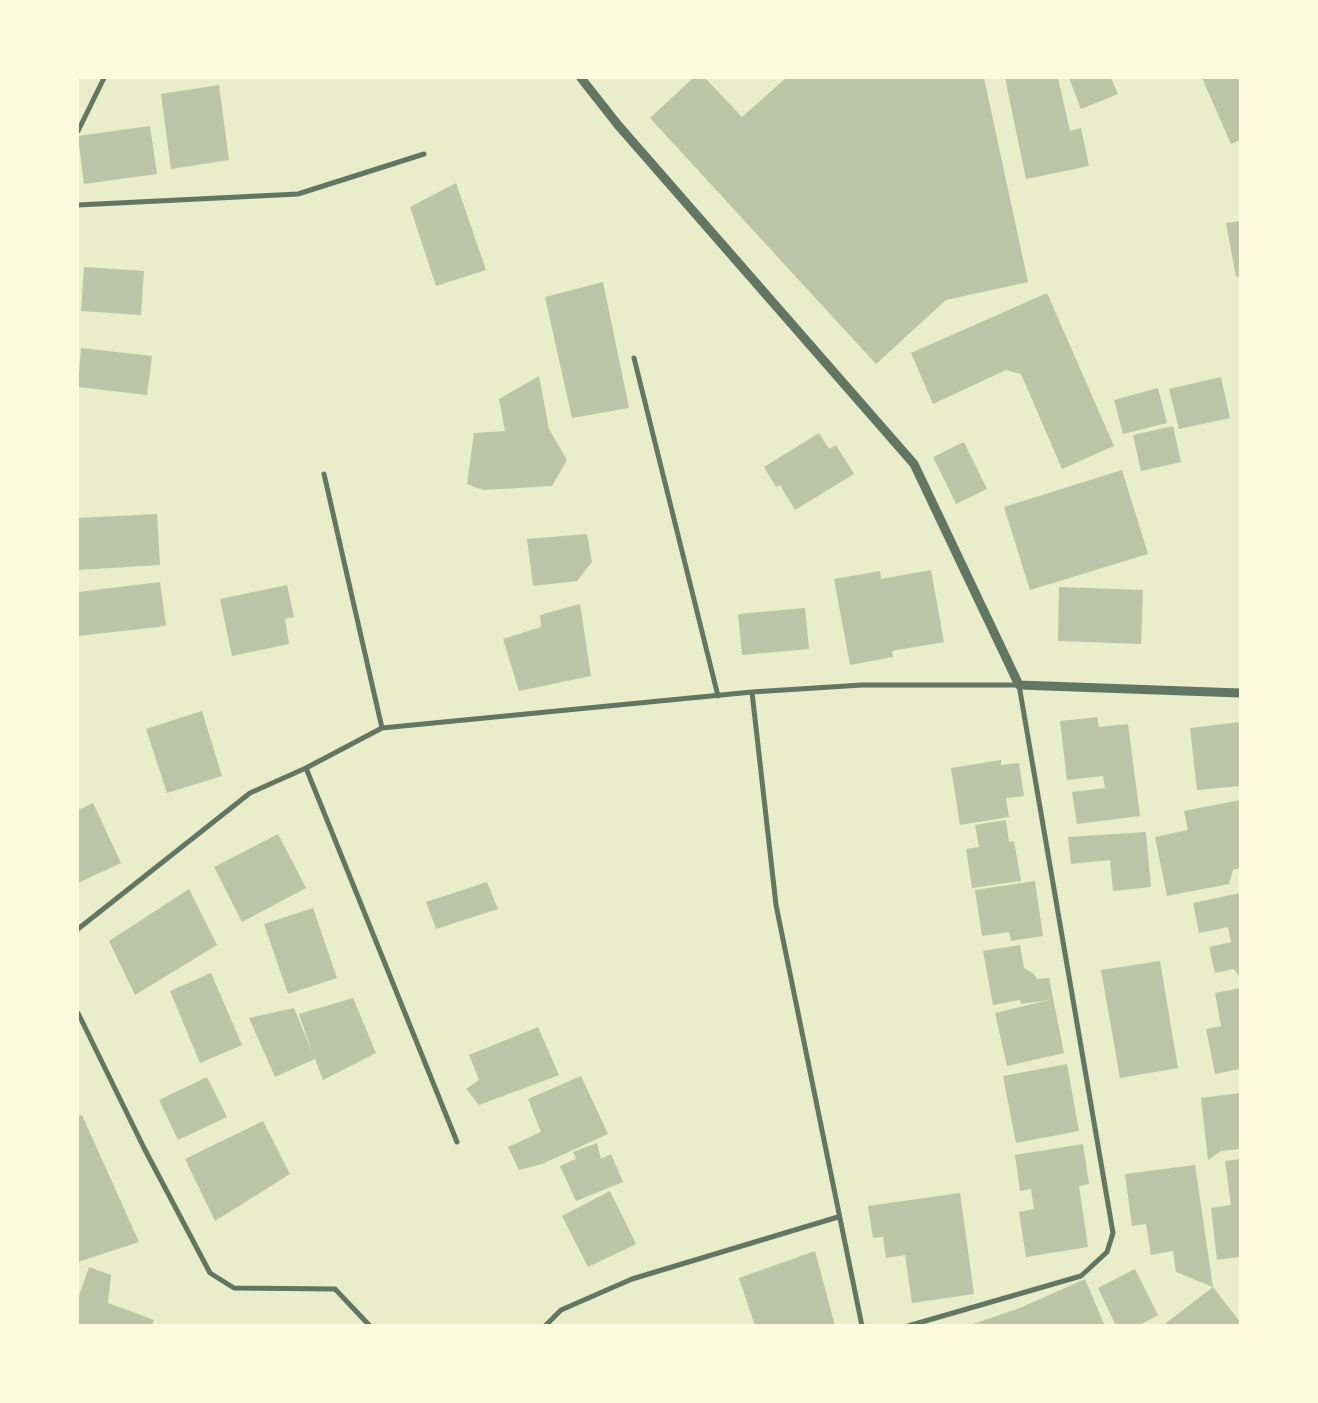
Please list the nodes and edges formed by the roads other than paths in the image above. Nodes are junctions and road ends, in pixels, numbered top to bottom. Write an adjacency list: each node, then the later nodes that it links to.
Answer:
1 (104, 78): 3 (street)
2 (582, 78): 8 (street)
3 (78, 130)
4 (424, 154): 5 (street)
5 (78, 205)
6 (634, 358): 11 (street)
7 (324, 474): 12 (street)
8 (1018, 685): 9 (street); 10 (street); 21 (street)
9 (752, 692): 11 (street); 17 (street)
10 (1240, 693)
11 (718, 696): 12 (street)
12 (382, 728): 13 (street)
13 (306, 768): 14 (street); 16 (street)
14 (78, 928)
15 (78, 1013): 18 (street)
16 (457, 1142)
17 (838, 1217): 19 (street); 20 (street)
18 (370, 1326)
19 (545, 1326)
20 (862, 1326)
21 (908, 1326)

